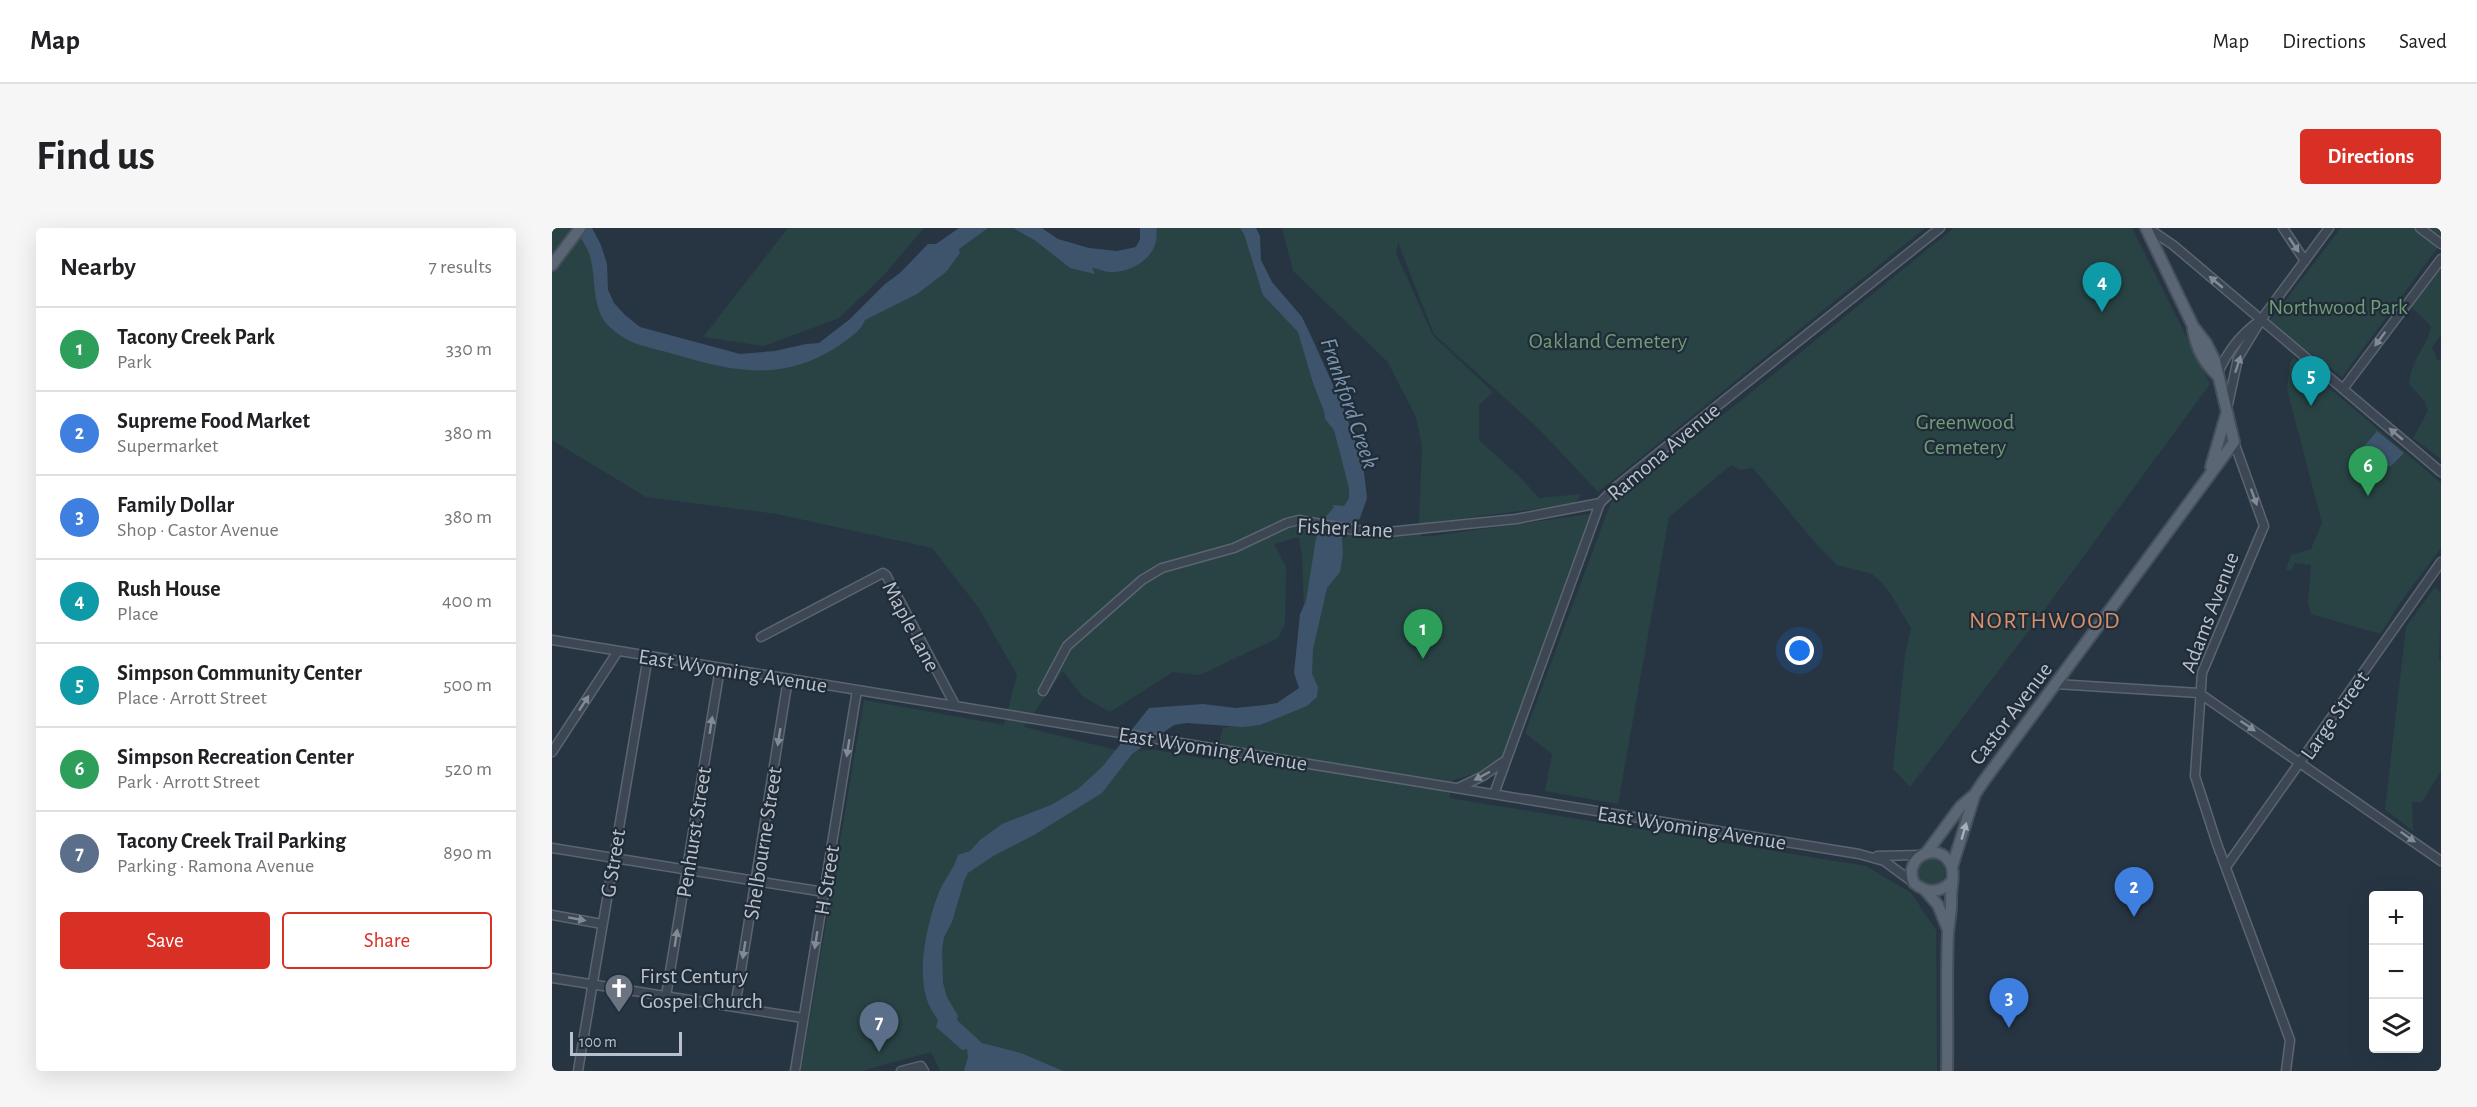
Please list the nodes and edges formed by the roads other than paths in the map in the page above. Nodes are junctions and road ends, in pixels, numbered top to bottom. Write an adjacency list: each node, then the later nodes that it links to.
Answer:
1 (580, 228): 10 (main road)
2 (1940, 228): 18 (street, Ramona Avenue)
3 (2147, 228): 11 (street, one-way to 3); 12 (main road, Adams Avenue)
4 (2283, 228): 9 (street, one-way to 9)
5 (2329, 228): 9 (street, Castor Avenue)
6 (2420, 228): 7 (street)
7 (2441, 244)
8 (2441, 259): 13 (street, one-way to 13)
9 (2305, 261): 11 (street, Castor Avenue)
10 (552, 265)
11 (2261, 320): 12 (street, Castor Avenue); 13 (street); 14 (street, Castor Avenue, one-way to 11)
12 (2217, 375): 14 (main road, Adams Avenue)
13 (2343, 388): 16 (street, one-way to 13)
14 (2227, 412): 15 (main road, Adams Avenue); 17 (main road, Castor Avenue)
15 (2234, 442): 17 (main road, Castor Avenue); 29 (street, Adams Avenue, one-way to 29)
16 (2441, 472)
17 (2205, 482): 26 (main road, Castor Avenue)
18 (1600, 503): 28 (street, Fisher Lane); 32 (street, Ramona Avenue)
19 (2441, 562): 33 (street, Large Street)
20 (761, 637): 30 (street, Maple Lane)
21 (552, 640): 22 (street, East Wyoming Avenue)
22 (618, 651): 23 (street, East Wyoming Avenue); 31 (street, one-way to 22)
23 (648, 656): 24 (street, East Wyoming Avenue); 41 (street, G Street)
24 (720, 668): 25 (street, East Wyoming Avenue); 44 (street, Penhurst Street, one-way to 24)
25 (789, 679): 27 (street, East Wyoming Avenue); 45 (street, Shelbourne Street, one-way to 45)
26 (2056, 684): 29 (street); 36 (main road, Castor Avenue)
27 (857, 690): 30 (street, East Wyoming Avenue); 49 (street, H Street, one-way to 49)
28 (1043, 691)
29 (2199, 693): 33 (street, one-way to 33); 43 (street, Adams Avenue)
30 (954, 705): 34 (street, East Wyoming Avenue)
31 (552, 752)
32 (1507, 760): 34 (street, one-way to 34); 35 (street, Ramona Avenue)
33 (2301, 762): 39 (street, one-way to 39); 43 (street, Large Street)
34 (1456, 788): 35 (street, East Wyoming Avenue)
35 (1494, 794): 40 (street, East Wyoming Avenue)
36 (1975, 794): 38 (main road, Castor Avenue); 42 (main road, Castor Avenue, one-way to 36)
37 (552, 848): 41 (street)
38 (1923, 854): 40 (street, East Wyoming Avenue); 42 (main road); 47 (main road)
39 (2439, 856)
40 (1873, 857): 47 (street, East Wyoming Avenue)
41 (612, 858): 44 (street); 51 (street, G Street)
42 (1952, 867): 46 (main road)
43 (2226, 867): 63 (street, Adams Avenue)
44 (687, 870): 45 (street); 55 (street, Penhurst Street, one-way to 44)
45 (755, 881): 49 (street); 56 (street, Shelbourne Street, one-way to 56)
46 (1951, 882): 48 (main road); 52 (main road)
47 (1914, 883): 48 (main road)
48 (1925, 890): 52 (main road)
49 (824, 892): 57 (street, H Street, one-way to 57)
50 (552, 915): 51 (street, one-way to 51)
51 (602, 924): 54 (street, G Street)
52 (1948, 931): 62 (main road)
53 (552, 978): 54 (street)
54 (593, 984): 55 (street); 59 (street, G Street)
55 (666, 996): 56 (street)
56 (735, 1007): 57 (street)
57 (803, 1018): 60 (street, H Street)
58 (922, 1069): 61 (street)
59 (578, 1071)
60 (795, 1071)
61 (900, 1071)
62 (1947, 1071)
63 (2286, 1071)

